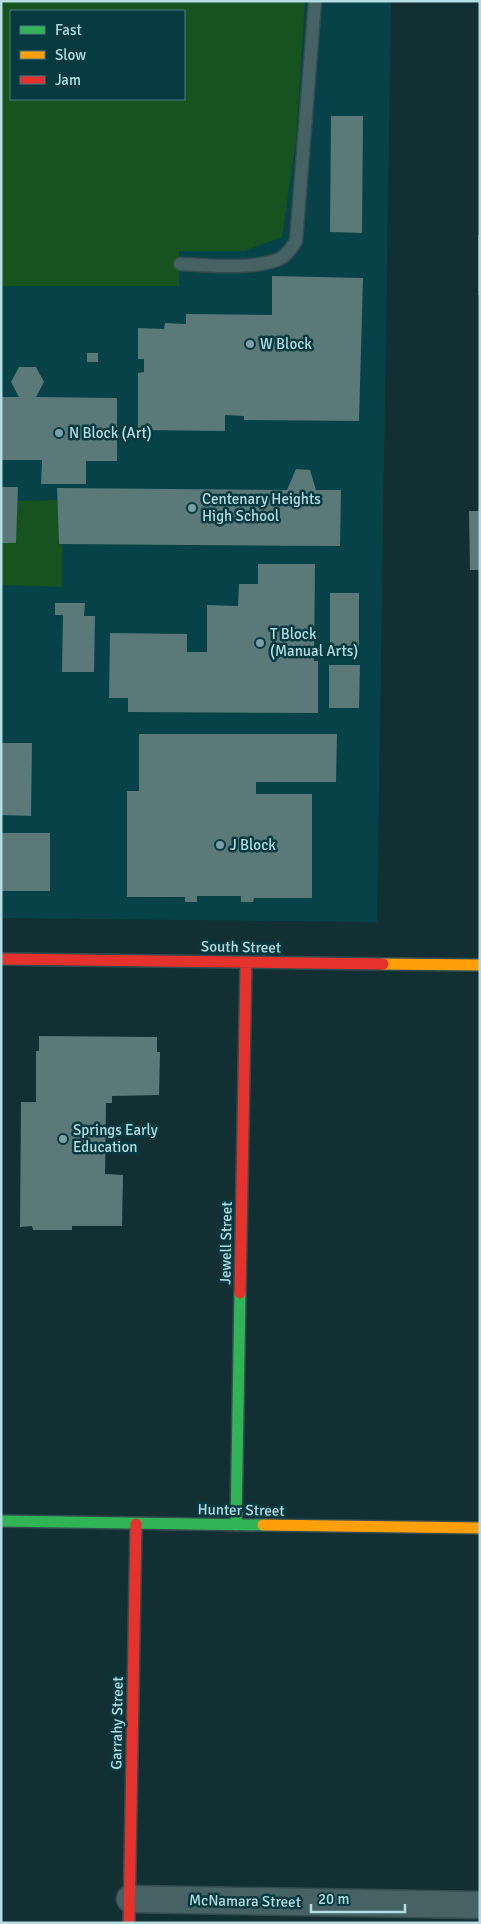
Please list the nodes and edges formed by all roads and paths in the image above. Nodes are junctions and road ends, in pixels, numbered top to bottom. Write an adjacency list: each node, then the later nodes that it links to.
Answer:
1 (315, 1): 2 (lane)
2 (180, 264)
3 (1, 959): 4 (street, South Street)
4 (246, 962): 5 (street, South Street); 8 (street, Jewell Street)
5 (480, 964)
6 (1, 1521): 7 (street, Hunter Street)
7 (136, 1524): 8 (street, Hunter Street); 11 (street, Garrahy Street)
8 (236, 1525): 9 (street, Hunter Street)
9 (480, 1528)
10 (480, 1905): 11 (street, McNamara Street)
11 (130, 1911)

